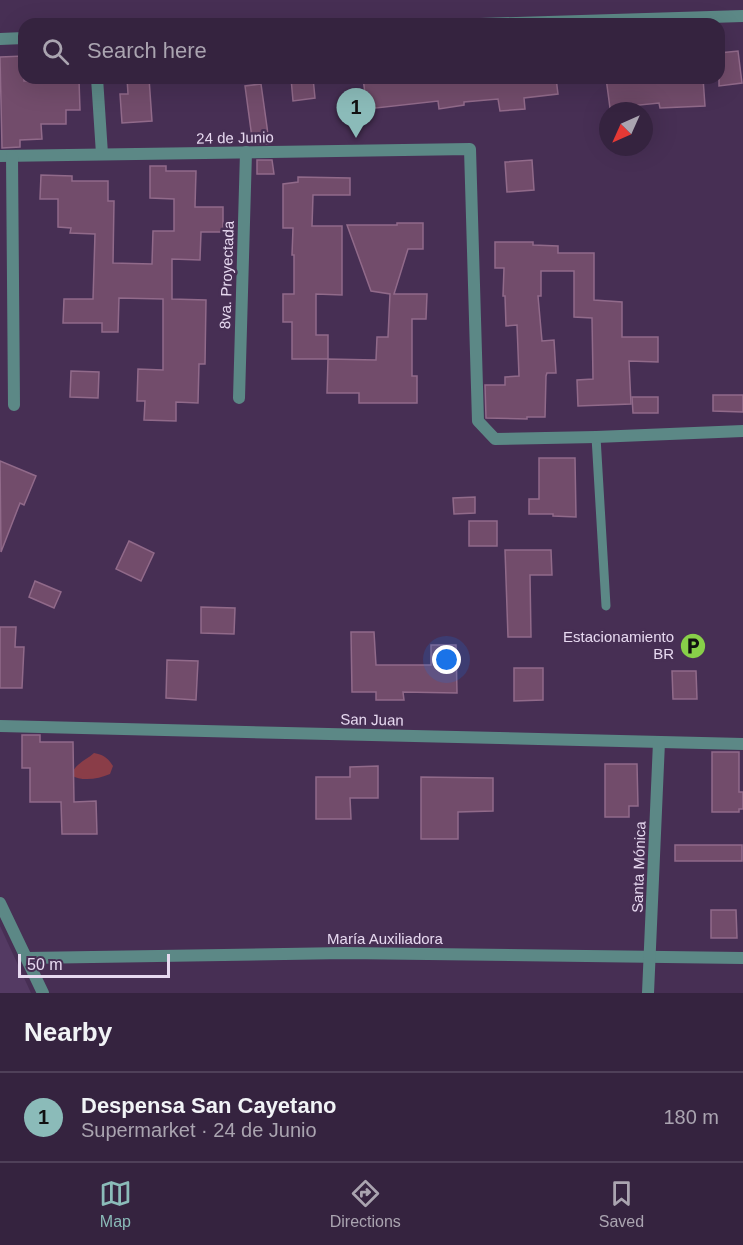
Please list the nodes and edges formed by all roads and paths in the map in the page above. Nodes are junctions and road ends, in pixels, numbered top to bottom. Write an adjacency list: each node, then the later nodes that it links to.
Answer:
1 (743, 16): 2 (street)
2 (677, 18)
3 (18, 38): 4 (street)
4 (0, 39)
5 (97, 84): 7 (street)
6 (246, 152): 7 (street, 24 de Junio); 9 (street, 8va. Proyectada); 12 (street, 24 de Junio)
7 (102, 154): 8 (street, 24 de Junio)
8 (6, 156): 10 (street)
9 (239, 398)
10 (14, 405)
11 (743, 431): 12 (street)
12 (596, 437): 13 (lane)
13 (606, 606)
14 (0, 726): 15 (street, San Juan)
15 (659, 742): 16 (street, San Juan); 18 (street, Santa Mónica)
16 (743, 744)
17 (0, 903): 19 (street)
18 (651, 956): 19 (street, María Auxiliadora); 20 (street, María Auxiliadora); 22 (street, Santa Mónica)
19 (27, 958): 21 (street)
20 (743, 958)
21 (43, 993)
22 (648, 993)

